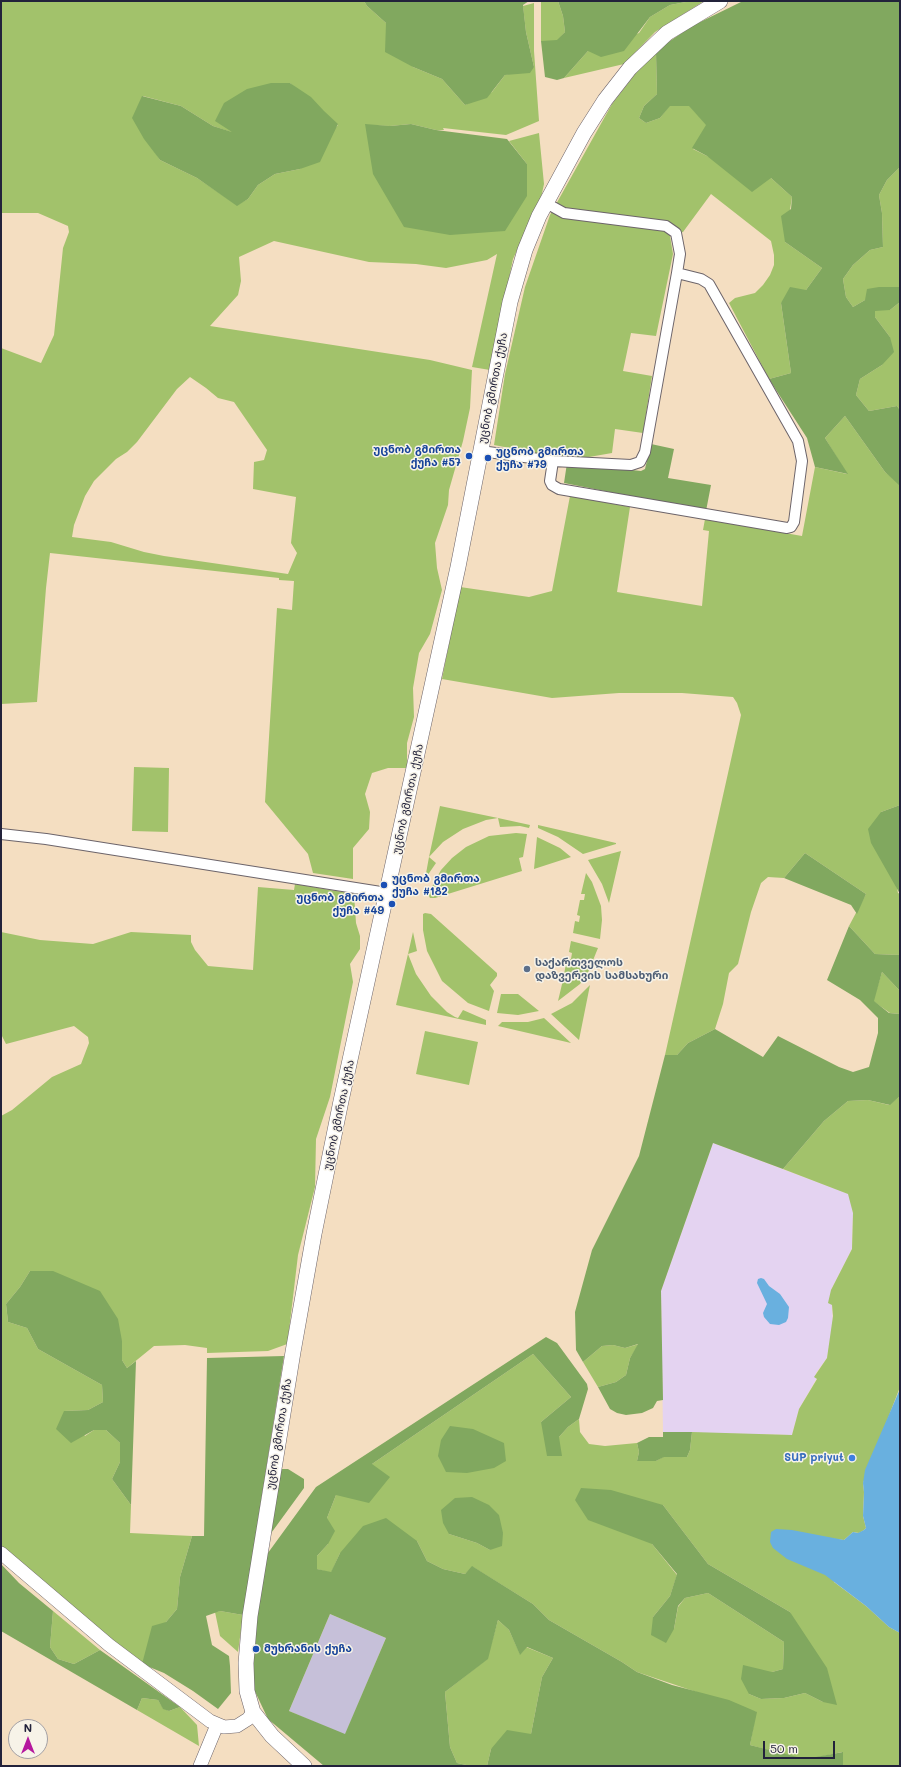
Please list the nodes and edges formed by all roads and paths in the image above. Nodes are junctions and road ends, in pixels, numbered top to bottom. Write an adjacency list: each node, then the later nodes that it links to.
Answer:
1 (720, 1): 2 (main road, უცნობ გმირთა ქუჩა)
2 (546, 204): 3 (street); 4 (main road, უცნობ გმირთა ქუჩა)
3 (677, 273): 5 (street); 5 (street)
4 (481, 451): 5 (street); 7 (main road, უცნობ გმირთა ქუჩა)
5 (553, 461)
6 (1, 834): 7 (street)
7 (387, 894): 9 (main road, უცნობ გმირთა ქუჩა)
8 (1, 1553): 10 (street)
9 (253, 1712): 10 (street); 12 (main road, უცნობ გმირთა ქუჩა)
10 (217, 1725): 11 (street)
11 (200, 1766)
12 (304, 1766)

